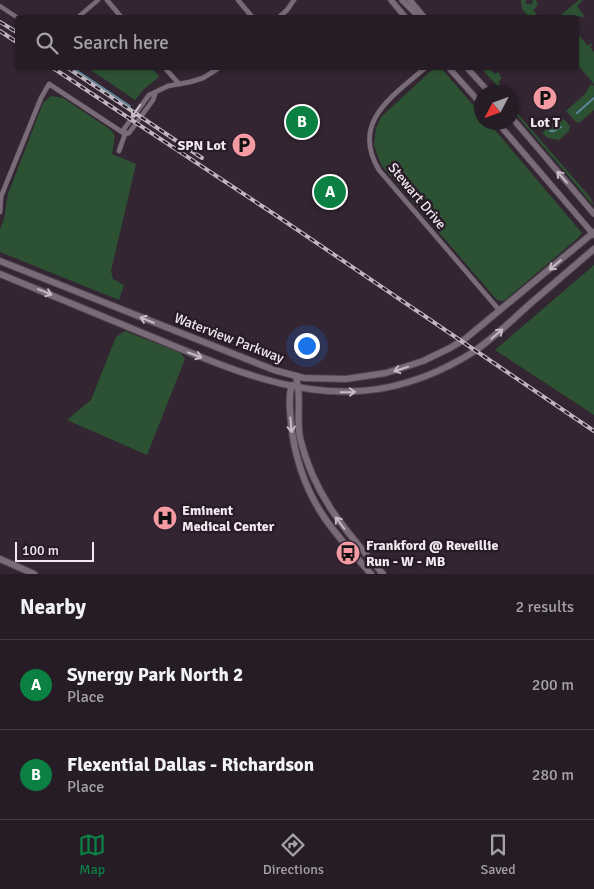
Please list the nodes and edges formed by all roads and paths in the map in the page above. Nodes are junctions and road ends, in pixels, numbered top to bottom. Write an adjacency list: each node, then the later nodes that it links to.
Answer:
1 (98, 0): 9 (street)
2 (107, 0): 10 (street)
3 (238, 0): 11 (street)
4 (294, 0): 12 (street)
5 (391, 0): 13 (street)
6 (402, 0): 14 (street)
7 (410, 0): 15 (street)
8 (0, 6): 16 (street)
9 (80, 15)
10 (120, 15)
11 (251, 15)
12 (281, 15)
13 (404, 15)
14 (417, 15)
15 (422, 15)
16 (15, 16)
17 (167, 70): 22 (street)
18 (216, 70): 22 (street)
19 (423, 70): 37 (street, Stewart Drive)
20 (451, 70): 24 (street)
21 (470, 70): 23 (street)
22 (179, 84): 27 (street)
23 (483, 85)
24 (474, 96)
25 (519, 126): 31 (street, one-way to 25)
26 (504, 130): 32 (street)
27 (125, 134): 28 (street); 29 (street)
28 (120, 151)
29 (1, 197): 30 (street)
30 (0, 212)
31 (594, 214)
32 (594, 233): 37 (main road, Waterview Parkway, one-way to 37)
33 (594, 249): 41 (main road, Waterview Parkway, one-way to 33)
34 (0, 261): 36 (main road, Waterview Parkway)
35 (0, 274): 38 (main road, Waterview Parkway, one-way to 38)
36 (121, 309): 38 (main road); 40 (main road, Waterview Parkway, one-way to 36)
37 (500, 311): 39 (main road, Waterview Parkway, one-way to 39)
38 (115, 321): 42 (main road, Waterview Parkway, one-way to 42)
39 (386, 373): 40 (main road, Waterview Parkway); 41 (main road)
40 (296, 377): 42 (main road); 43 (main road)
41 (389, 386): 43 (main road, Waterview Parkway, one-way to 41)
42 (291, 387): 43 (main road, Waterview Parkway); 46 (main road, one-way to 46)
43 (300, 389): 47 (main road, one-way to 43)
44 (0, 559): 45 (main road)
45 (34, 574)
46 (372, 574)
47 (383, 574)

